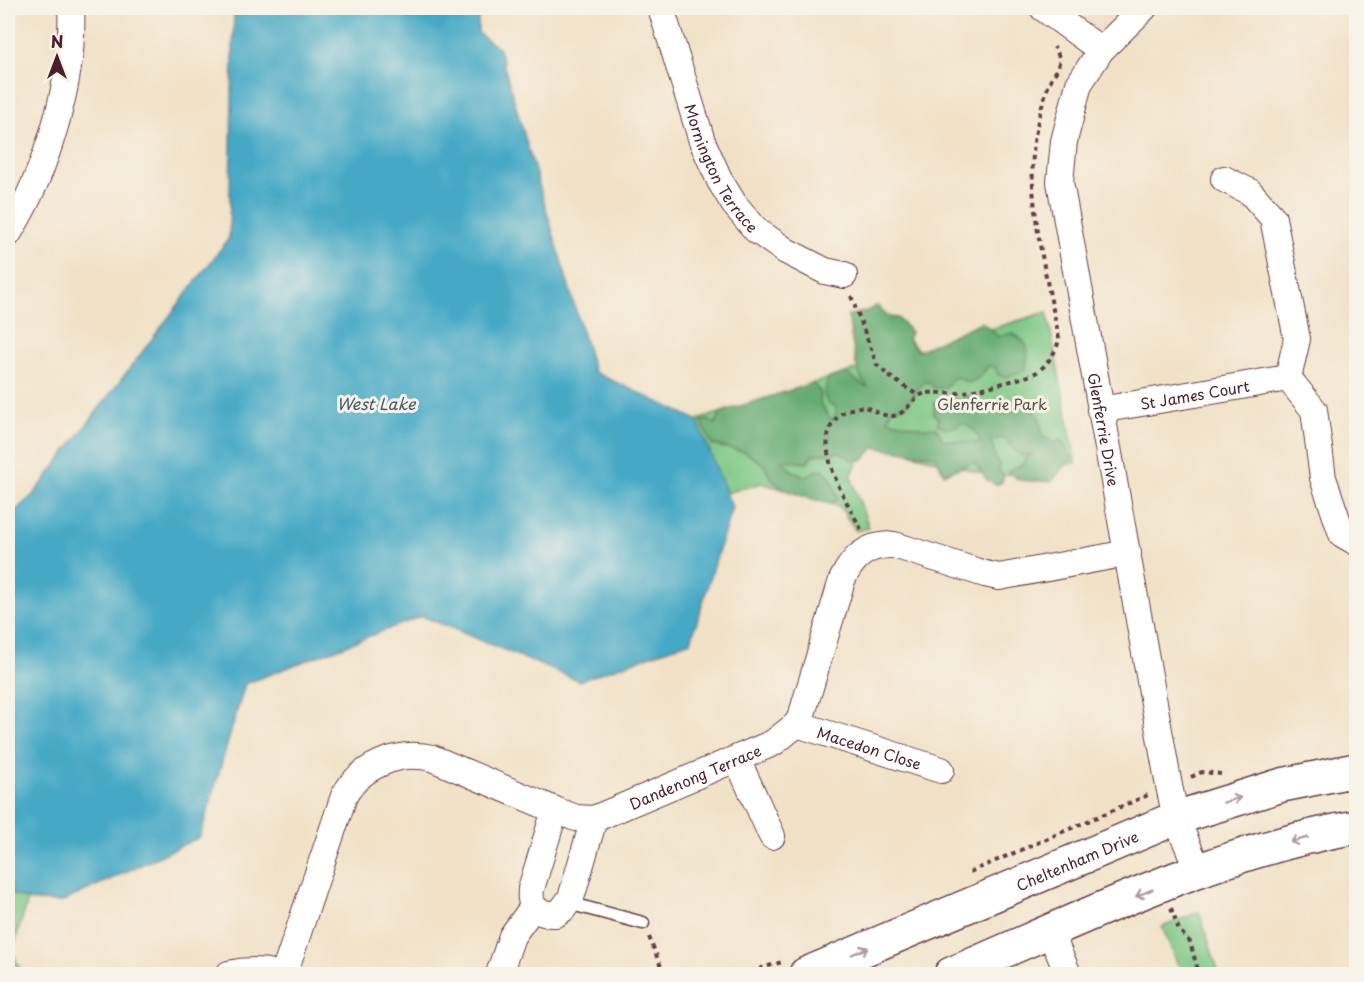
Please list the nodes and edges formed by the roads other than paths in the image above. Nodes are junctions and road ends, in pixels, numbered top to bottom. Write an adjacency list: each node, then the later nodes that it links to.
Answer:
1 (71, 8): 7 (street)
2 (661, 8): 8 (street, Mornington Terrace)
3 (1042, 8): 5 (street)
4 (1144, 8): 5 (street, Glenferrie Drive)
5 (1101, 51): 10 (street, Glenferrie Drive)
6 (1224, 179): 9 (street)
7 (8, 234)
8 (844, 275)
9 (1288, 378): 10 (street, St James Court); 11 (street)
10 (1100, 410): 12 (street, Glenferrie Drive)
11 (1356, 542)
12 (1128, 553): 13 (street); 18 (street, Glenferrie Drive)
13 (797, 724): 14 (street, Dandenong Terrace); 15 (street, Macedon Close)
14 (737, 759): 19 (street, Dandenong Terrace); 21 (street)
15 (941, 770)
16 (1356, 770): 18 (main road, Cheltenham Drive, one-way to 16)
17 (555, 810): 19 (street); 24 (street); 29 (street)
18 (1176, 818): 22 (street, Glenferrie Drive); 31 (main road, Cheltenham Drive, one-way to 18)
19 (594, 819): 23 (street)
20 (1356, 827): 22 (main road, one-way to 22)
21 (772, 836)
22 (1198, 870): 26 (main road, one-way to 26)
23 (568, 903): 24 (street); 25 (lane)
24 (533, 907): 30 (street)
25 (643, 923)
26 (1050, 932): 32 (main road); 33 (street)
27 (229, 975): 28 (street)
28 (278, 975)
29 (284, 975)
30 (499, 975)
31 (806, 975)
32 (951, 975)
33 (1068, 975)

